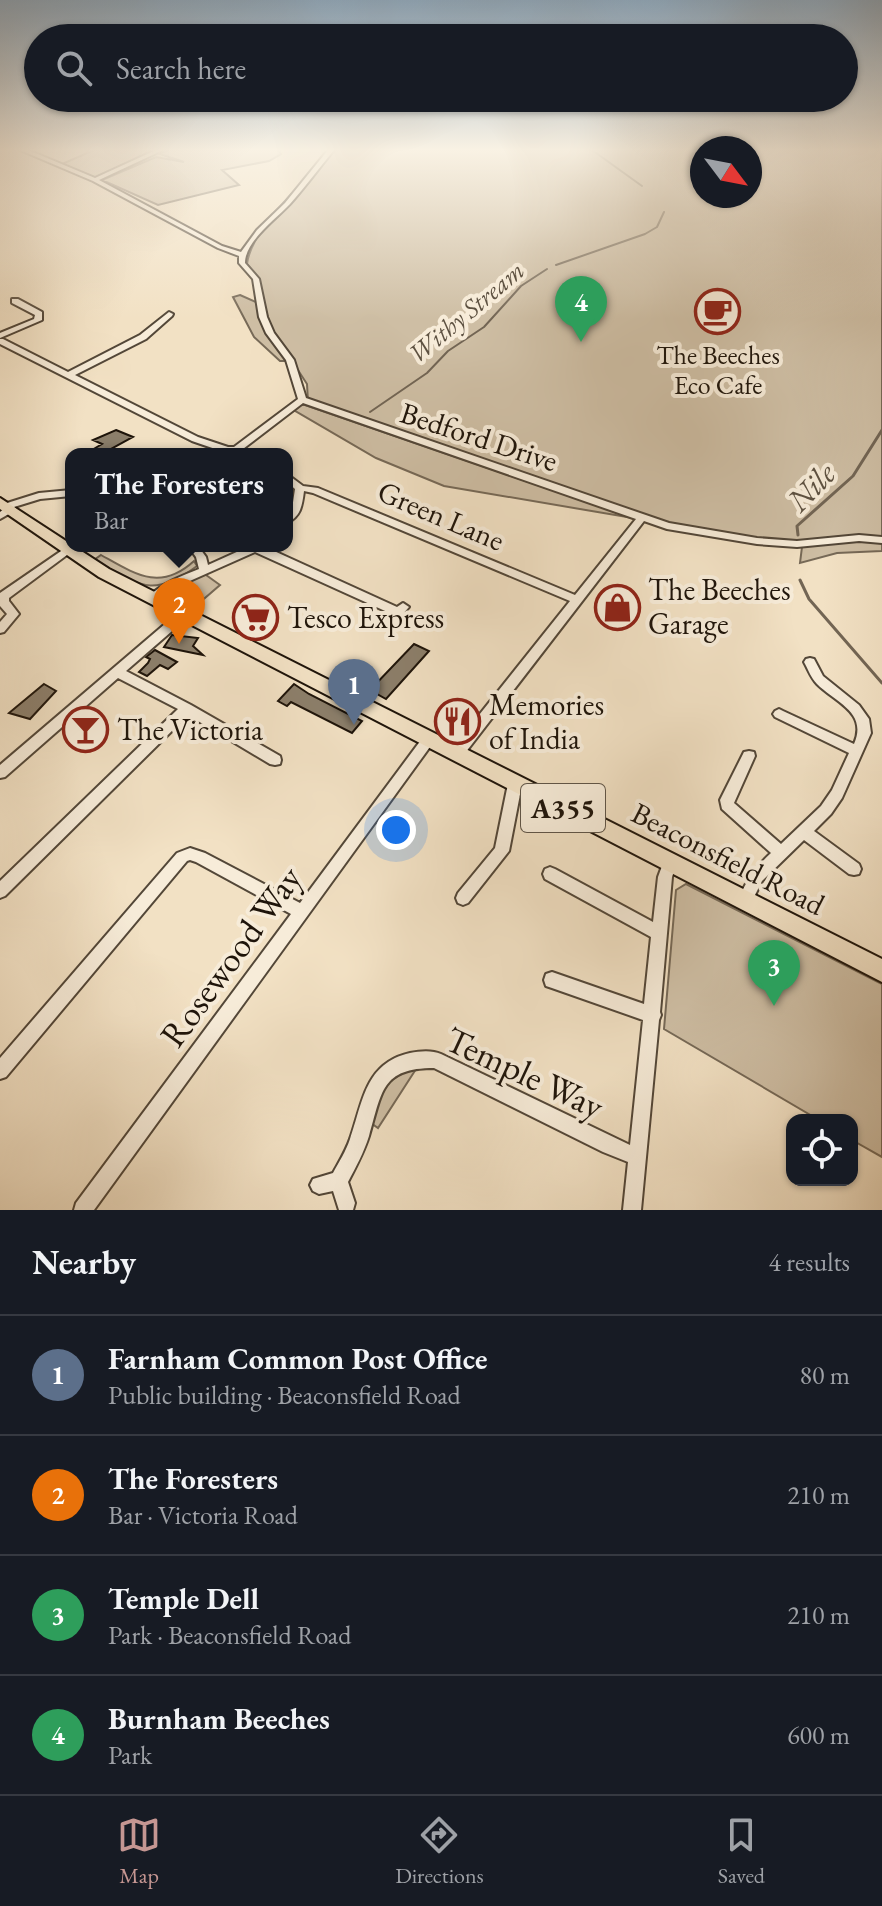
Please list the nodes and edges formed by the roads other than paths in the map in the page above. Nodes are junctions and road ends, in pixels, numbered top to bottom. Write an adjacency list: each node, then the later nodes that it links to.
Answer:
1 (144, 206): 3 (street)
2 (283, 206): 3 (street)
3 (242, 255): 8 (street)
4 (15, 301): 6 (street)
5 (169, 314): 7 (street)
6 (0, 338): 7 (street)
7 (69, 375): 9 (street)
8 (302, 400): 10 (street); 16 (street, Bedford Drive)
9 (221, 448)
10 (242, 448)
11 (293, 482): 12 (street, Green Lane)
12 (300, 488): 15 (street); 26 (street, Green Lane)
13 (65, 494): 14 (street)
14 (5, 508): 18 (main road, Beaconsfield Road / A355)
15 (293, 514)
16 (642, 517): 17 (street, Bedford Drive); 26 (street)
17 (882, 540)
18 (65, 549)
19 (65, 551): 29 (street)
20 (71, 552): 25 (main road, Beaconsfield Road / A355)
21 (197, 552): 24 (street)
22 (245, 552): 24 (street)
23 (268, 552): 27 (street)
24 (204, 569): 25 (street)
25 (153, 597): 28 (main road, Beaconsfield Road / A355)
26 (578, 600): 36 (street)
27 (399, 613)
28 (183, 615): 31 (street); 34 (main road, Beaconsfield Road / A355)
29 (0, 629)
30 (810, 662): 35 (street)
31 (117, 672): 32 (street); 39 (street)
32 (187, 708): 38 (street); 46 (street)
33 (779, 714): 35 (street)
34 (428, 740): 36 (main road, Beaconsfield Road / A355); 49 (street, Rosewood Way)
35 (857, 751): 41 (street)
36 (457, 753): 40 (main road, Beaconsfield Road / A355)
37 (749, 756): 42 (street)
38 (275, 760)
39 (0, 773)
40 (515, 784): 43 (main road, Beaconsfield Road / A355); 47 (street)
41 (805, 832): 42 (street); 44 (street)
42 (781, 853): 48 (street)
43 (670, 863): 48 (main road, Beaconsfield Road / A355); 50 (street)
44 (854, 869)
45 (550, 874): 50 (street)
46 (0, 891)
47 (463, 898)
48 (745, 900): 51 (main road, Beaconsfield Road / A355)
49 (302, 912): 54 (street); 59 (street, Rosewood Way)
50 (660, 934): 53 (street)
51 (882, 971)
52 (552, 980): 53 (street)
53 (653, 1015): 55 (street)
54 (0, 1071)
55 (637, 1157): 56 (street, Temple Way); 60 (street)
56 (339, 1181): 57 (street); 58 (street)
57 (319, 1185)
58 (346, 1203)
59 (83, 1210)
60 (632, 1210)

